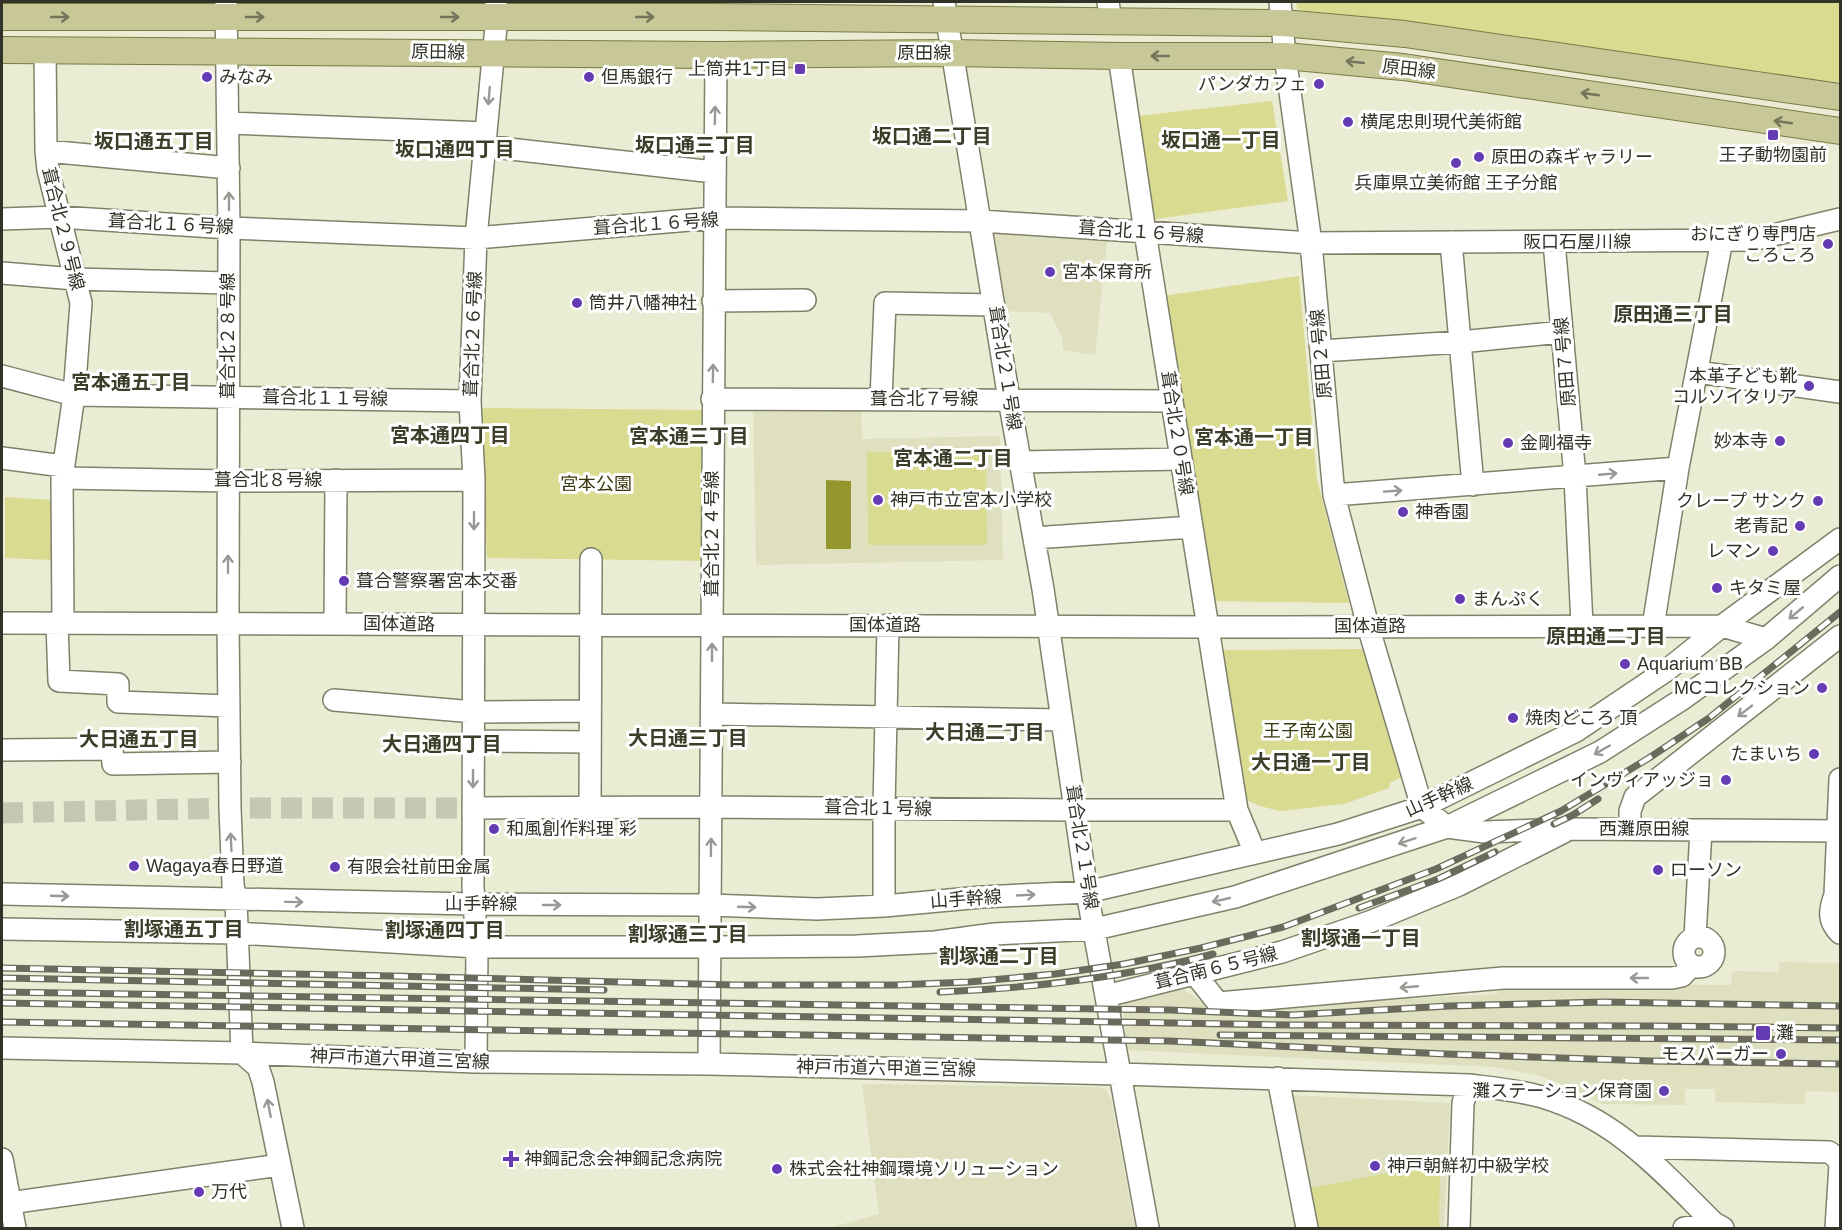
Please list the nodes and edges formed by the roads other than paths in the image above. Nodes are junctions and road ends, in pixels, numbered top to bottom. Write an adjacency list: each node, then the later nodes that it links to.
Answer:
1 (226, 9): 2 (main road, 原田線, one-way to 2); 7 (main road, 原田線, one-way to 1); 10 (street, 葺合北２８号線)
2 (497, 9): 3 (main road, 原田線, one-way to 3); 11 (street, 葺合北２６号線)
3 (715, 9): 4 (main road, 原田線)
4 (946, 10): 5 (main road, 原田線); 12 (street, 葺合北２１号線)
5 (1109, 11): 6 (main road, 原田線)
6 (1281, 12): 15 (street, 原田２号線); 16 (main road, 原田線)
7 (2, 17)
8 (45, 49): 9 (main road, 原田線); 10 (main road, 原田線); 20 (street, 葺合北２９号線)
9 (2, 50)
10 (227, 50): 11 (main road, 原田線); 17 (street, 葺合北２８号線)
11 (493, 53): 13 (main road, 原田線); 19 (street, 葺合北２６号線, one-way to 19)
12 (953, 53): 13 (main road, 原田線); 14 (main road, 原田線); 27 (street, 葺合北２１号線)
13 (716, 55): 22 (street, 葺合北２４号線, one-way to 13)
14 (1119, 56): 15 (main road, 原田線, one-way to 14); 29 (street, 葺合北２０号線)
15 (1285, 56): 18 (main road, 原田線, one-way to 15); 34 (street, 原田２号線)
16 (1840, 97)
17 (228, 123): 19 (street); 21 (street, 葺合北２８号線)
18 (1840, 130)
19 (485, 140): 22 (street); 30 (street, 葺合北２６号線)
20 (45, 151): 21 (street); 23 (street, 葺合北２９号線)
21 (229, 168): 28 (street, 葺合北２８号線, one-way to 21)
22 (714, 172): 24 (street, 葺合北２４号線)
23 (58, 217): 25 (street, 葺合北１６号線); 28 (street, 葺合北１６号線); 36 (street, 葺合北２９号線)
24 (714, 218): 27 (street, 葺合北１６号線); 30 (street, 葺合北１６号線); 39 (street, 葺合北２４号線)
25 (2, 219)
26 (1840, 219): 31 (street, 阪口石屋川線)
27 (981, 221): 29 (street, 葺合北１６号線); 40 (street, 葺合北２１号線)
28 (229, 228): 30 (street, 葺合北１６号線); 37 (street, 葺合北２８号線)
29 (1145, 232): 34 (street, 葺合北１６号線); 52 (street, 葺合北２０号線)
30 (476, 238): 53 (street, 葺合北２６号線)
31 (1722, 240): 33 (street, 阪口石屋川線); 44 (street)
32 (1451, 242): 33 (street, 阪口石屋川線); 34 (street, 阪口石屋川線); 42 (street)
33 (1554, 242): 41 (street, 原田７号線)
34 (1311, 243): 43 (street, 原田２号線)
35 (2, 273): 36 (street)
36 (75, 279): 37 (street); 47 (street, 葺合北２９号線)
37 (228, 283): 48 (street, 葺合北２８号線)
38 (805, 300): 39 (street)
39 (713, 301): 49 (street, 葺合北２４号線, one-way to 39)
40 (994, 305): 50 (street); 51 (street, 葺合北２１号線)
41 (1562, 332): 42 (street); 59 (street, 原田７号線)
42 (1460, 342): 43 (street); 63 (street)
43 (1321, 351): 64 (street, 原田２号線)
44 (1697, 372): 46 (street); 57 (street)
45 (2, 376): 47 (street, 葺合北１１号線)
46 (1840, 392)
47 (74, 395): 48 (street, 葺合北１１号線); 58 (street, 葺合北２９号線)
48 (227, 396): 53 (street, 葺合北１１号線); 62 (street, 葺合北２８号線)
49 (712, 399): 50 (street, 葺合北７号線); 76 (street, 葺合北２４号線)
50 (881, 399): 51 (street, 葺合北７号線)
51 (1009, 399): 52 (street, 葺合北７号線); 56 (street, 葺合北２１号線)
52 (1172, 400): 55 (street, 葺合北２０号線)
53 (470, 401): 61 (street, 葺合北２６号線)
54 (2, 458): 58 (street, 葺合北８号線)
55 (1182, 459): 56 (street); 65 (street, 葺合北２０号線)
56 (1020, 462): 66 (street, 葺合北２１号線)
57 (1678, 468): 59 (street, one-way to 57); 83 (street)
58 (63, 472): 62 (street, 葺合北８号線); 72 (street, 葺合北２９号線)
59 (1575, 477): 63 (street); 80 (street, 原田７号線)
60 (336, 480): 61 (street, 葺合北８号線); 62 (street, 葺合北８号線); 73 (street)
61 (474, 480): 74 (street, 葺合北２６号線, one-way to 74)
62 (229, 481): 71 (street, 葺合北２８号線, one-way to 62)
63 (1473, 485): 64 (street, one-way to 63)
64 (1334, 495): 79 (street, 原田２号線)
65 (1192, 527): 66 (street); 82 (street, 葺合北２０号線)
66 (1034, 538): 78 (street, 葺合北２１号線)
67 (1840, 539): 81 (street, 山手幹線)
68 (591, 559): 75 (street)
69 (1840, 576): 85 (street, 山手幹線, one-way to 85)
70 (2, 622): 72 (street, 国体道路)
71 (228, 622): 72 (street, 国体道路); 73 (street, 国体道路); 87 (street, 葺合北２８号線)
72 (60, 623): 87 (street, 葺合北２９号線)
73 (335, 623): 74 (street, 国体道路)
74 (474, 625): 75 (street, 国体道路); 89 (street, 葺合北２６号線)
75 (591, 625): 76 (street, 国体道路); 88 (street)
76 (712, 625): 77 (street, 国体道路); 90 (street, 葺合北２４号線, one-way to 76)
77 (888, 625): 78 (street, 国体道路); 91 (street)
78 (1049, 626): 82 (street, 国体道路); 92 (street, 葺合北２１号線)
79 (1368, 626): 80 (street, 国体道路); 82 (street, 国体道路); 100 (street, 原田２号線)
80 (1582, 626): 83 (street, 国体道路)
81 (1722, 626): 83 (street, 国体道路); 85 (street, 国体道路); 100 (street, 山手幹線)
82 (1208, 627): 104 (street, 葺合北２０号線)
83 (1653, 627)
84 (1840, 636): 107 (street, one-way to 107)
85 (1766, 639): 105 (street, 山手幹線, one-way to 105)
86 (334, 700): 89 (street)
87 (229, 706): 96 (street, 葺合北２８号線)
88 (590, 711): 89 (street); 94 (street)
89 (474, 712): 93 (street, 葺合北２６号線)
90 (712, 714): 91 (street); 99 (street, 葺合北２４号線)
91 (886, 718): 92 (street); 102 (street)
92 (1062, 720): 103 (street, 葺合北２１号線)
93 (473, 741): 94 (street); 101 (street, 葺合北２６号線, one-way to 101)
94 (590, 742): 98 (street)
95 (2, 750): 96 (street)
96 (230, 762): 114 (street, 葺合北２８号線, one-way to 96)
97 (1840, 779): 109 (street)
98 (590, 807): 99 (street, 葺合北１号線); 101 (street, 葺合北１号線)
99 (712, 807): 102 (street, 葺合北１号線); 116 (street, 葺合北２４号線, one-way to 99)
100 (1422, 807): 105 (street); 110 (street, 山手幹線)
101 (473, 808): 115 (street, 葺合北２６号線)
102 (884, 808): 103 (street, 葺合北１号線); 117 (street)
103 (1075, 810): 104 (street, 葺合北１号線); 111 (street, 葺合北２１号線)
104 (1237, 810): 110 (street)
105 (1447, 827): 106 (street, 西灘原田線); 119 (street, 山手幹線, one-way to 119)
106 (1570, 829): 107 (street, 西灘原田線); 124 (street, 葺合南６５号線)
107 (1630, 829): 108 (street, 西灘原田線)
108 (1701, 830): 109 (street, 西灘原田線); 124 (street, one-way to 124)
109 (1839, 831): 113 (street)
110 (1255, 853): 111 (street, 山手幹線)
111 (1087, 892): 117 (street, 山手幹線, one-way to 111); 119 (street, 葺合北２１号線)
112 (2, 894): 114 (street, 山手幹線, one-way to 114)
113 (1838, 896): 121 (street)
114 (236, 901): 115 (street, 山手幹線, one-way to 115); 120 (street, 葺合北２８号線)
115 (473, 904): 116 (street, 山手幹線, one-way to 116); 122 (street, 葺合北２６号線)
116 (710, 905): 117 (street, 山手幹線, one-way to 117); 123 (street, 葺合北２４号線)
117 (884, 906)
118 (2, 929): 120 (street, 山手幹線)
119 (1095, 929): 123 (street, 山手幹線); 125 (street, 葺合北２１号線)
120 (236, 933): 122 (street, 山手幹線); 127 (street, 葺合北２８号線)
121 (1840, 933)
122 (477, 947): 123 (street, 山手幹線); 128 (street, 葺合北２６号線)
123 (710, 947): 129 (street, 葺合北２４号線)
124 (1195, 974): 125 (street, 葺合南６５号線)
125 (1106, 996): 130 (street, 葺合北２１号線)
126 (2, 1048): 127 (street, 神戸市道六甲道三宮線)
127 (242, 1053): 128 (street, 神戸市道六甲道三宮線); 135 (street, one-way to 127)
128 (476, 1062): 129 (street, 神戸市道六甲道三宮線)
129 (709, 1064): 130 (street, 神戸市道六甲道三宮線)
130 (1119, 1074): 131 (street, 神戸市道六甲道三宮線); 140 (street, 葺合北２１号線)
131 (1278, 1078): 132 (street, 神戸市道六甲道三宮線); 141 (street)
132 (1469, 1085): 133 (street, 神戸市道六甲道三宮線); 142 (street)
133 (1636, 1147): 137 (street, 神戸市道六甲道三宮線); 144 (street)
134 (2, 1159): 136 (street)
135 (280, 1165): 136 (street); 139 (street)
136 (6, 1203): 138 (street)
137 (1719, 1226): 143 (street)
138 (15, 1228)
139 (292, 1228)
140 (1148, 1228)
141 (1307, 1228)
142 (1459, 1228)
143 (1684, 1228)
144 (1836, 1228)

